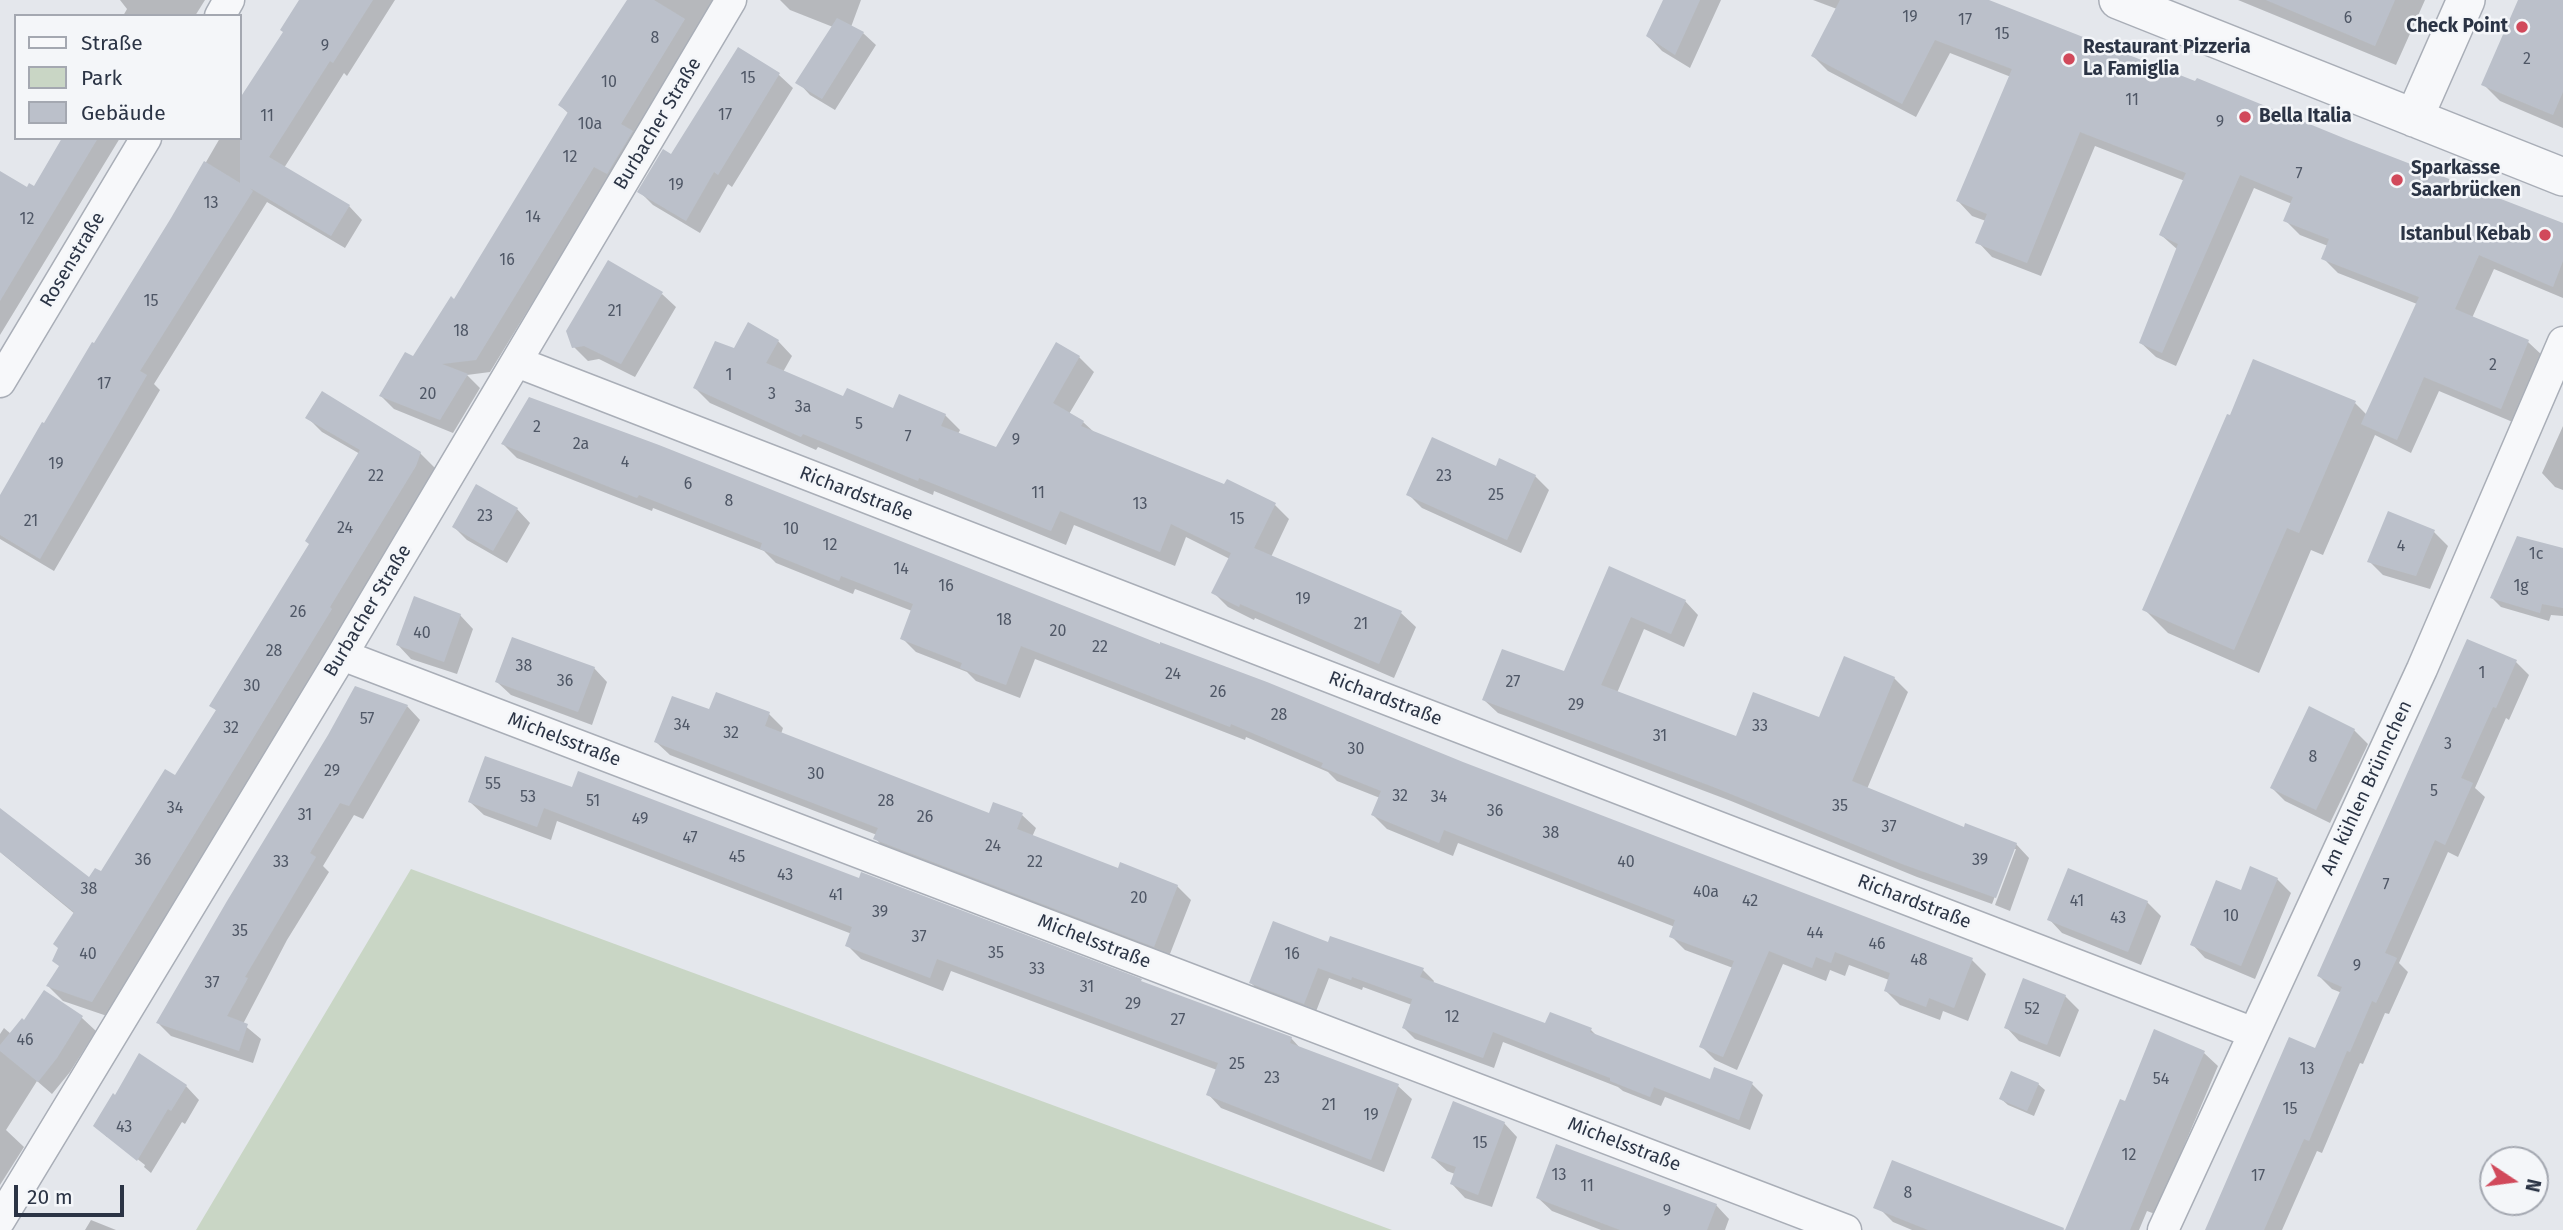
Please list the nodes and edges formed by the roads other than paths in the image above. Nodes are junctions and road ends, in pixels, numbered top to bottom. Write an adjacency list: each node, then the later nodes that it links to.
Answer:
1 (731, 0): 8 (street, Burbacher Straße)
2 (2118, 0): 4 (street)
3 (2466, 0): 4 (street)
4 (2414, 118): 6 (street)
5 (145, 140): 9 (street, Rosenstraße)
6 (2563, 177)
7 (2563, 342): 11 (street, Am kühlen Brünnchen)
8 (517, 362): 10 (street, Burbacher Straße); 11 (street, Richardstraße)
9 (0, 382)
10 (342, 655): 12 (street, Burbacher Straße); 13 (street, Michelsstraße)
11 (2254, 1033): 14 (street, Am kühlen Brünnchen)
12 (0, 1220)
13 (1846, 1230)
14 (2163, 1230)

